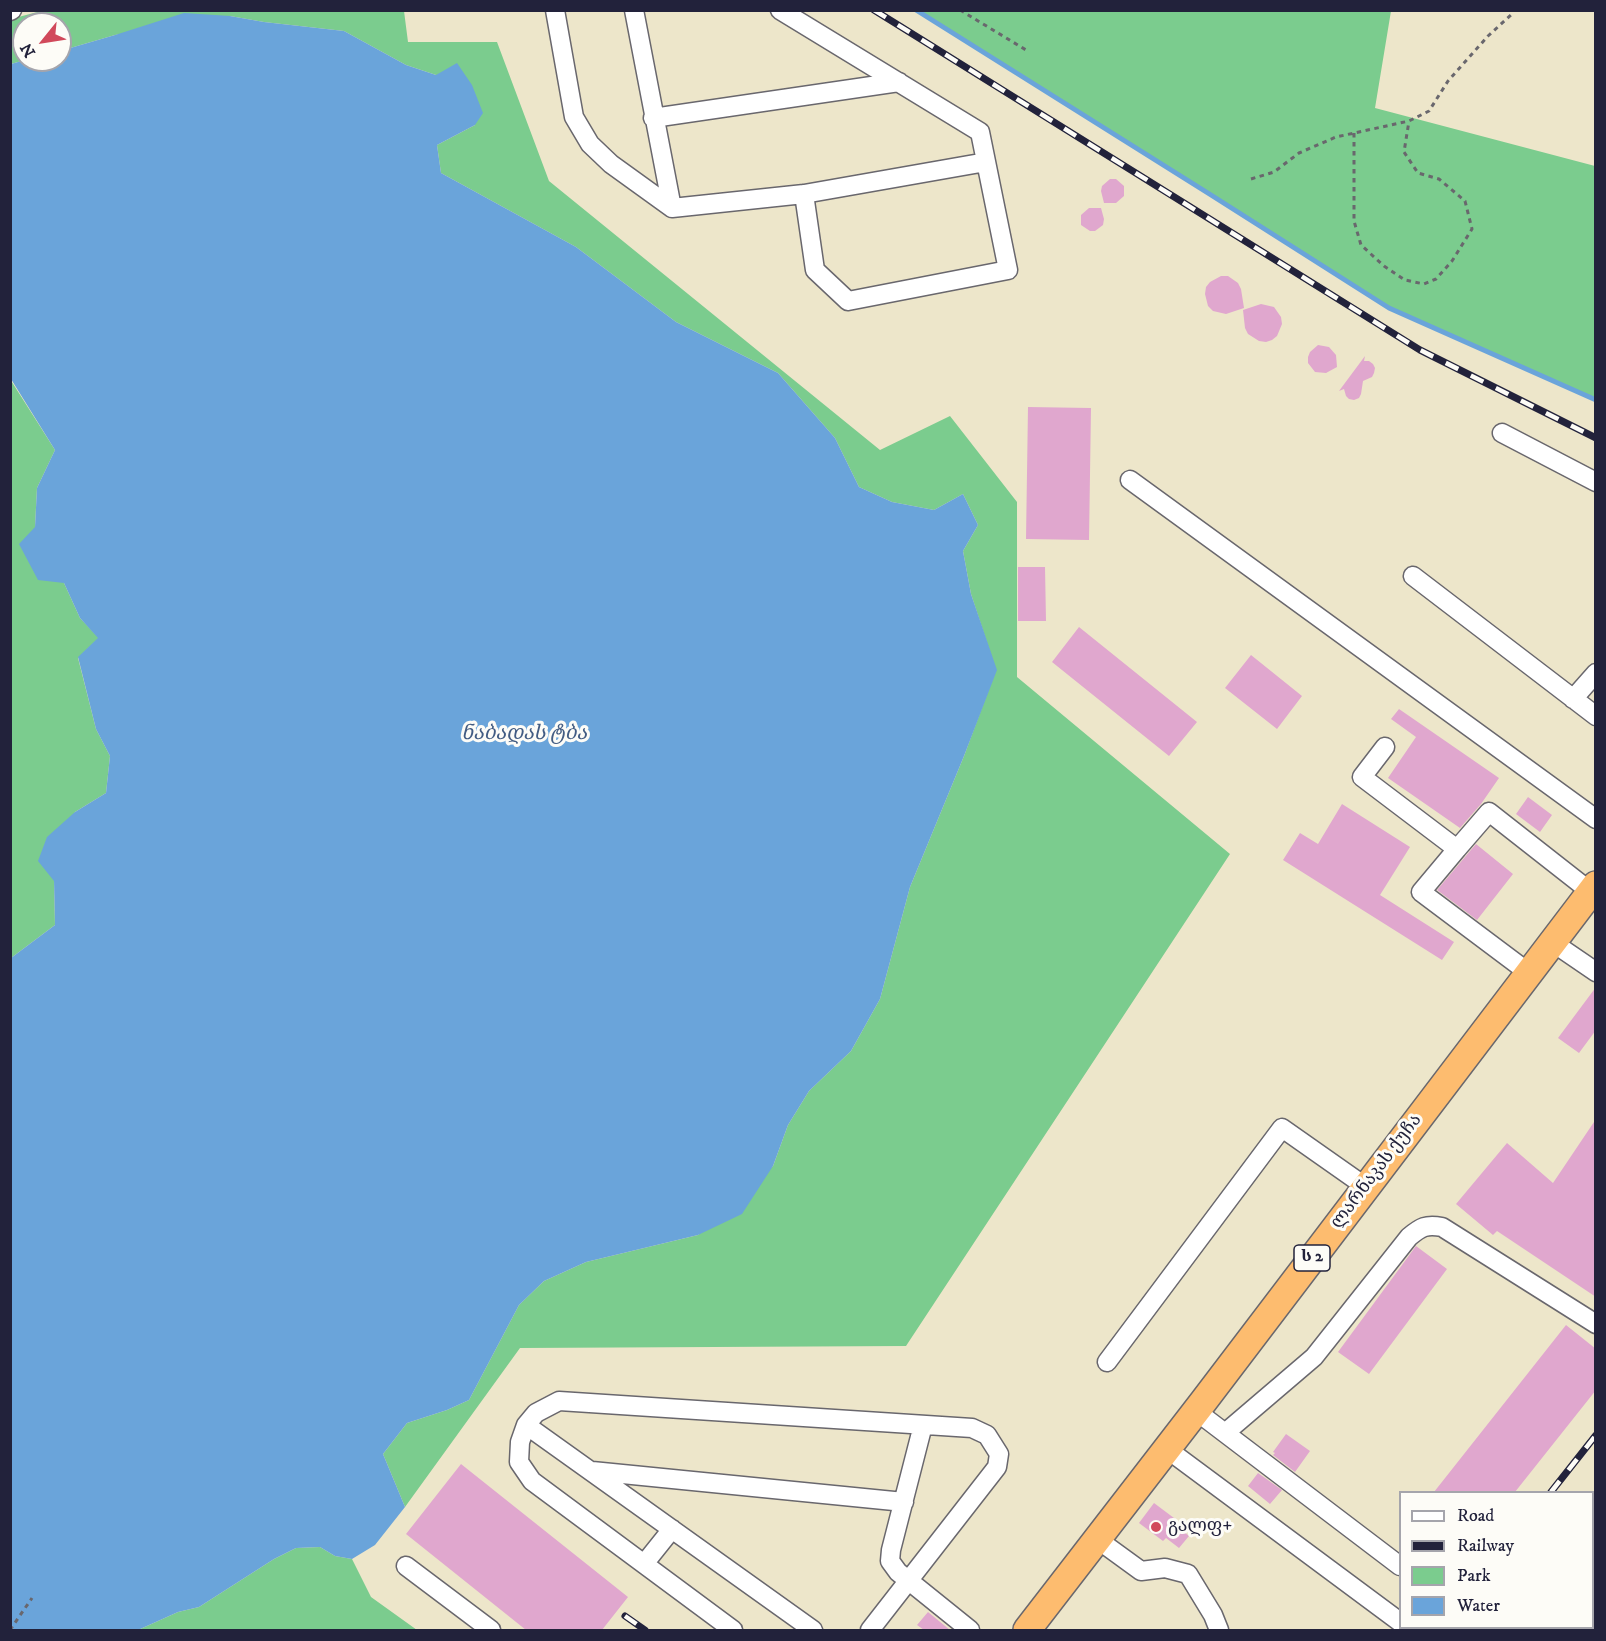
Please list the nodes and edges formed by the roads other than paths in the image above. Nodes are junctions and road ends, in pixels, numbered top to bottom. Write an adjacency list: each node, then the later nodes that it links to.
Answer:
1 (555, 10): 8 (lane)
2 (634, 10): 5 (lane)
3 (780, 10): 4 (lane)
4 (898, 82): 5 (lane); 6 (lane)
5 (653, 118): 8 (lane)
6 (986, 162): 7 (lane); 7 (lane)
7 (804, 194): 8 (lane)
8 (672, 208)
9 (1502, 433): 11 (lane)
10 (1131, 480): 17 (lane)
11 (1596, 482)
12 (1413, 576): 14 (lane)
13 (1596, 673): 14 (lane)
14 (1574, 699): 15 (lane)
15 (1596, 716)
16 (1385, 747): 18 (lane)
17 (1596, 819)
18 (1456, 849): 19 (lane); 22 (lane)
19 (1593, 888): 20 (highway, ლარნაკას ქუჩა / ს 2)
20 (1552, 942): 21 (lane); 22 (highway, ლარნაკას ქუჩა / ს 2)
21 (1596, 972)
22 (1529, 973): 23 (highway, ლარნაკას ქუჩა / ს 2)
23 (1366, 1187): 25 (lane); 26 (highway, ლარნაკას ქუჩა / ს 2)
24 (1596, 1324): 29 (lane)
25 (1107, 1362)
26 (1196, 1411): 29 (lane); 30 (highway, ლარნაკას ქუჩა / ს 2)
27 (526, 1425): 28 (lane); 31 (lane); 35 (lane)
28 (923, 1425): 32 (lane); 38 (lane)
29 (1225, 1432): 36 (lane)
30 (1167, 1449): 34 (highway, ლარნაკას ქუჩა / ს 2); 39 (lane)
31 (590, 1471): 32 (lane); 33 (lane)
32 (904, 1502): 38 (lane)
33 (672, 1529): 35 (lane); 42 (lane)
34 (1097, 1539): 45 (highway, ლარნაკას ქუჩა / ს 2); 46 (lane)
35 (644, 1564): 41 (lane)
36 (1399, 1564)
37 (406, 1566): 40 (lane)
38 (909, 1581): 43 (lane); 44 (lane)
39 (1399, 1621)
40 (491, 1630)
41 (733, 1630)
42 (813, 1630)
43 (870, 1630)
44 (970, 1630)
45 (1027, 1630)
46 (1220, 1630)

